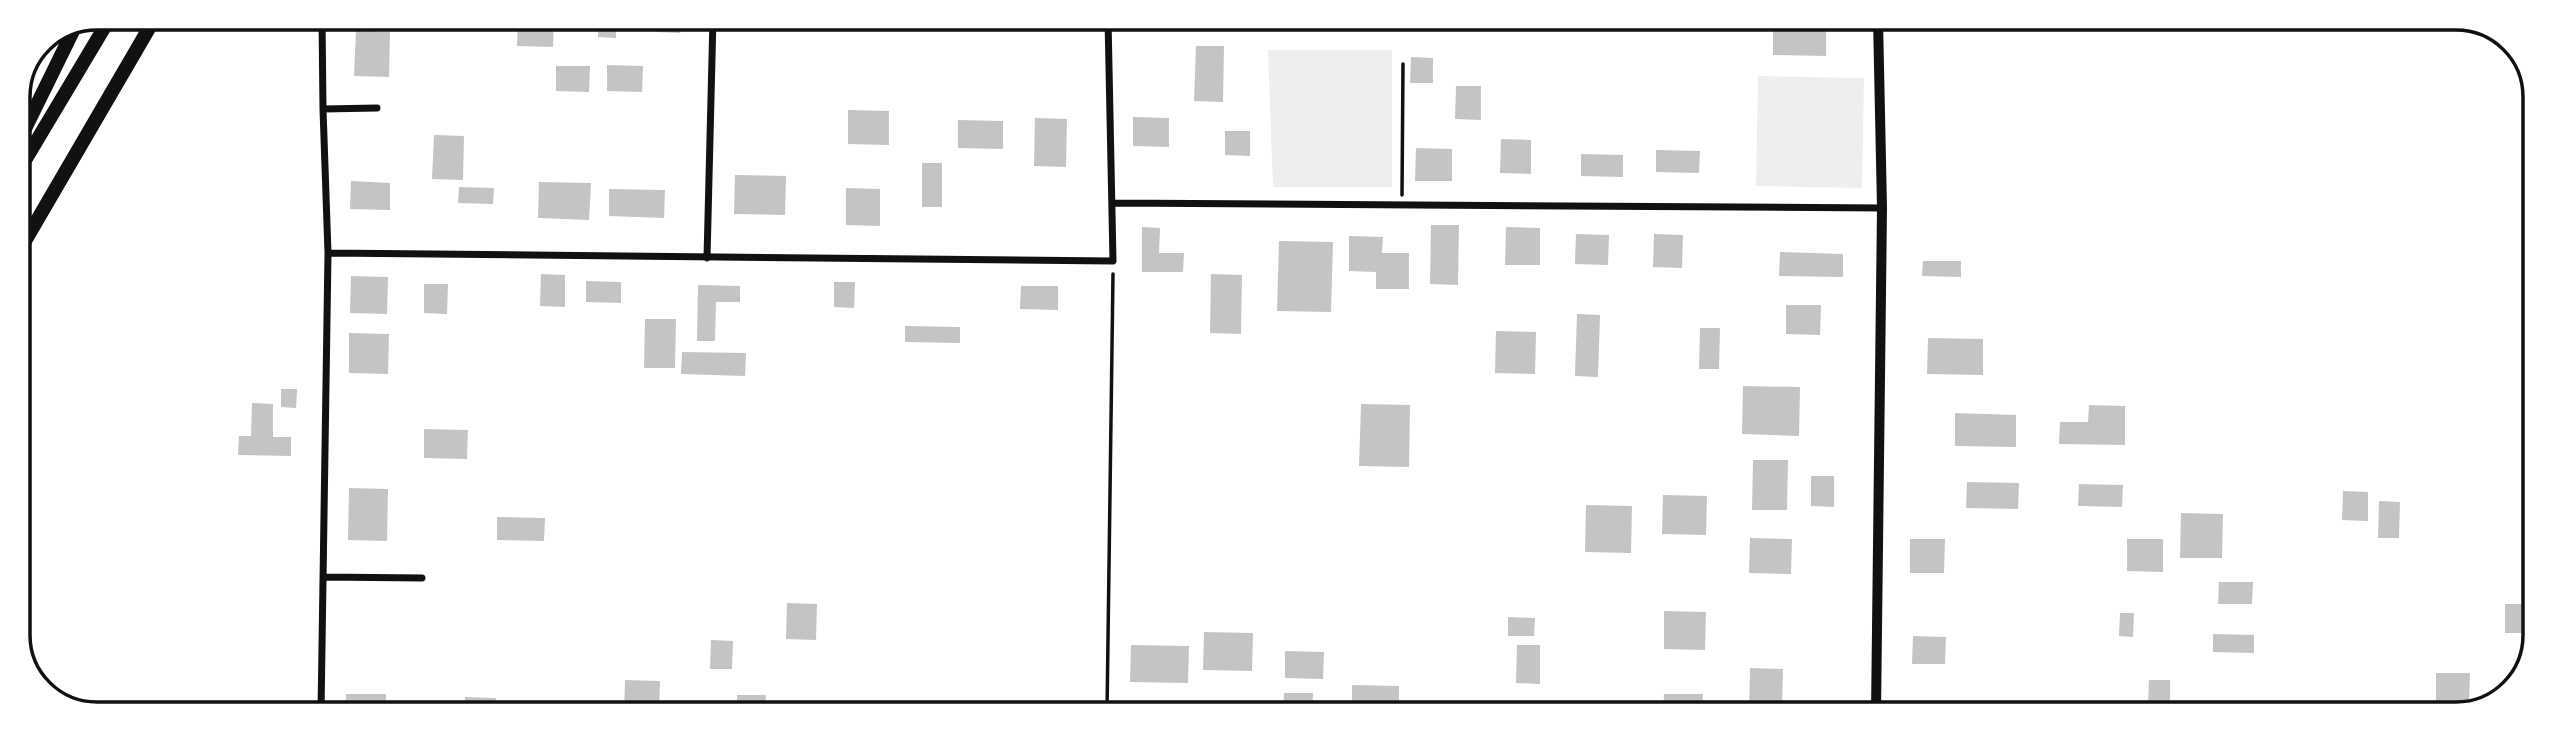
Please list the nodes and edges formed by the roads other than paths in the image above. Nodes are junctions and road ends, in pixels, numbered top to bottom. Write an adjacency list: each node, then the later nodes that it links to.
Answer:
1 (103, 30): 11 (highway)
2 (148, 30): 14 (highway)
3 (322, 30): 9 (street)
4 (713, 30): 16 (street)
5 (1108, 30): 12 (street)
6 (1878, 30): 13 (street)
7 (71, 35): 10 (highway)
8 (377, 108): 9 (street)
9 (323, 109): 15 (street)
10 (30, 119)
11 (30, 153)
12 (1112, 203): 13 (street); 16 (street)
13 (1882, 208): 20 (street)
14 (30, 232)
15 (328, 253): 16 (street); 17 (street)
16 (707, 258)
17 (324, 577): 18 (street); 19 (street)
18 (422, 578)
19 (321, 702)
20 (1876, 702)

